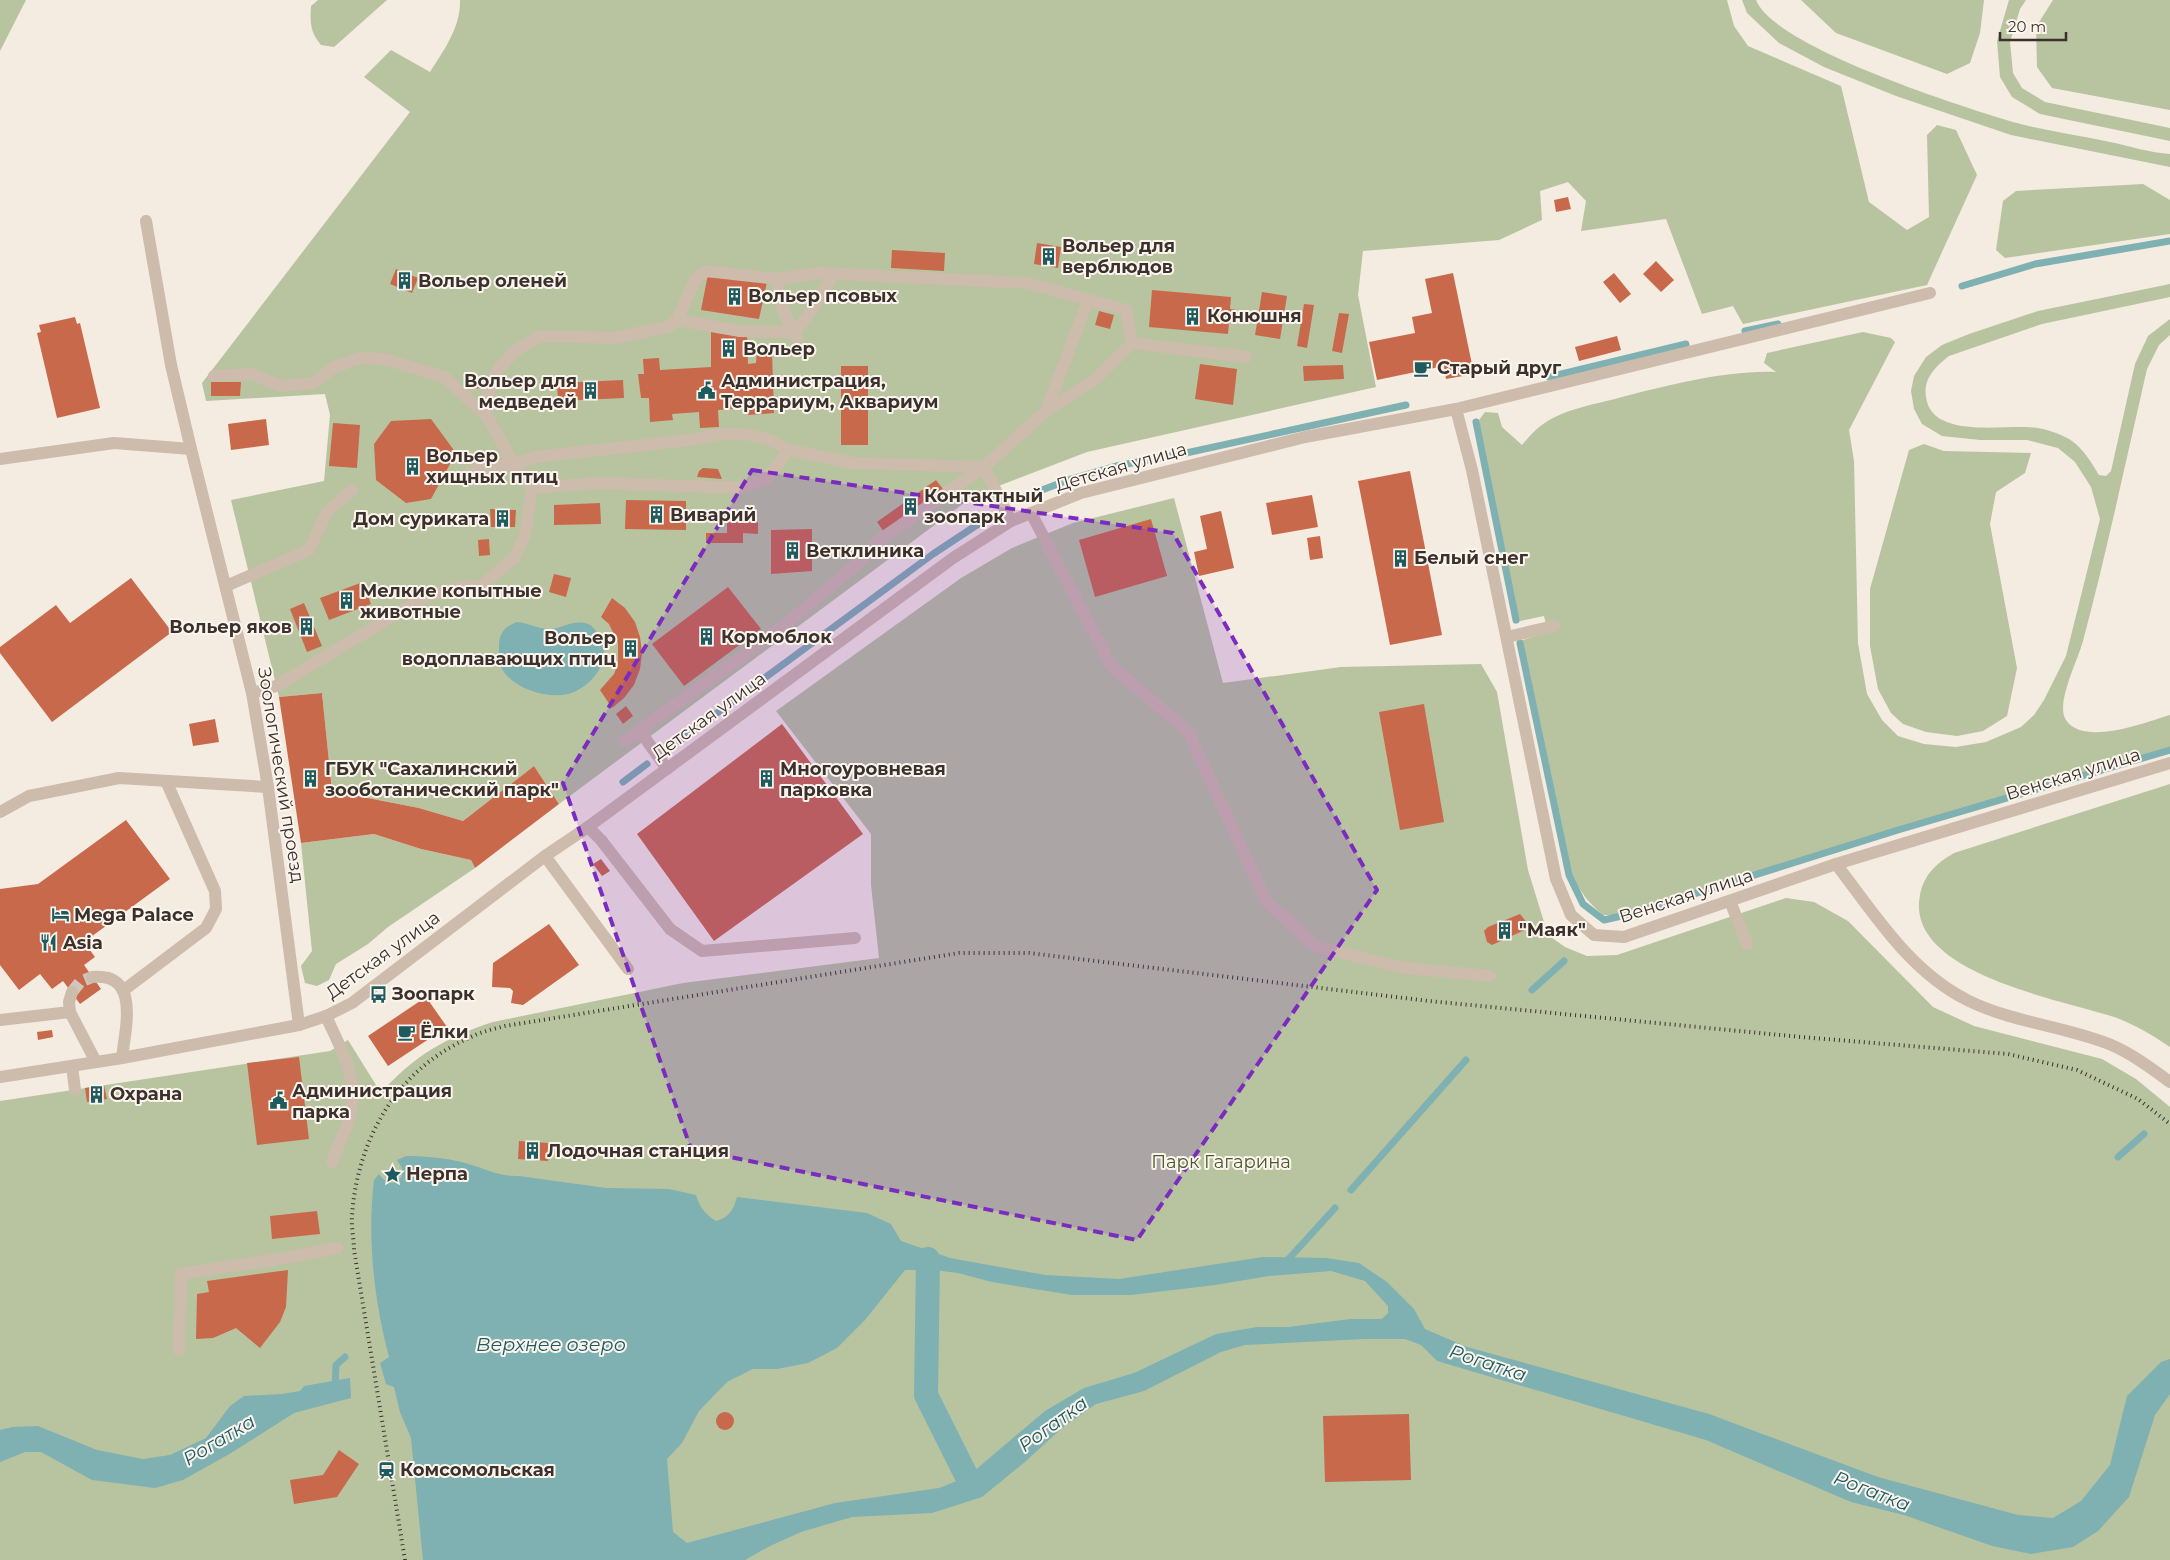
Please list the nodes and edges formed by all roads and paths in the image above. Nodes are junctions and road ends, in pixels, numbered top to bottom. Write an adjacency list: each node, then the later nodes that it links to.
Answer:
1 (146, 221): 14 (street, Зоологический проезд)
2 (835, 274): 3 (street); 5 (street); 7 (street)
3 (778, 279): 6 (street); 7 (street)
4 (1930, 293): 11 (street, Детская улица)
5 (1088, 300): 8 (street); 12 (street)
6 (676, 320): 7 (street); 13 (street)
7 (796, 336)
8 (1132, 343): 9 (street); 12 (street)
9 (1246, 357)
10 (214, 376): 13 (street)
11 (1456, 409): 22 (street, Детская улица); 26 (street, Венская улица)
12 (1046, 411): 18 (street)
13 (488, 416): 17 (street)
14 (191, 449): 16 (street); 24 (street, Зоологический проезд)
15 (788, 450): 17 (street); 18 (street); 20 (street)
16 (0, 460)
17 (514, 464): 19 (street); 20 (street)
18 (984, 467): 23 (street); 28 (street)
19 (471, 471)
20 (532, 488): 27 (street)
21 (352, 490): 24 (street)
22 (1031, 513): 23 (street, Детская улица); 42 (street)
23 (1011, 521): 31 (street, Детская улица)
24 (226, 586): 27 (street, Зоологический проезд)
25 (1554, 626): 26 (street)
26 (1506, 637): 38 (street, Венская улица)
27 (252, 693): 33 (street, Зоологический проезд)
28 (640, 731): 29 (street); 31 (street)
29 (625, 741)
30 (2170, 762): 37 (street, Венская улица)
31 (667, 769): 35 (street, Детская улица)
32 (166, 781): 33 (street); 34 (street); 44 (street)
33 (268, 787): 49 (street, Зоологический проезд)
34 (0, 812)
35 (588, 827): 36 (street, Детская улица); 39 (street)
36 (545, 856): 41 (street); 47 (street, Детская улица)
37 (1836, 864): 38 (street, Венская улица); 54 (street)
38 (1730, 901): 40 (street)
39 (855, 938)
40 (1746, 944)
41 (628, 969)
42 (1490, 976)
43 (92, 977): 44 (street)
44 (124, 990): 50 (street)
45 (72, 992): 46 (street)
46 (70, 1012): 48 (street); 51 (street)
47 (326, 1016): 49 (street, Детская улица); 56 (street)
48 (0, 1020)
49 (299, 1025): 50 (street, Детская улица)
50 (122, 1058): 51 (street, Детская улица)
51 (96, 1062): 52 (street, Детская улица)
52 (72, 1066): 53 (street, Детская улица); 55 (street)
53 (0, 1077)
54 (2170, 1082)
55 (75, 1090)
56 (332, 1162)
57 (337, 1248): 58 (street)
58 (179, 1350)

